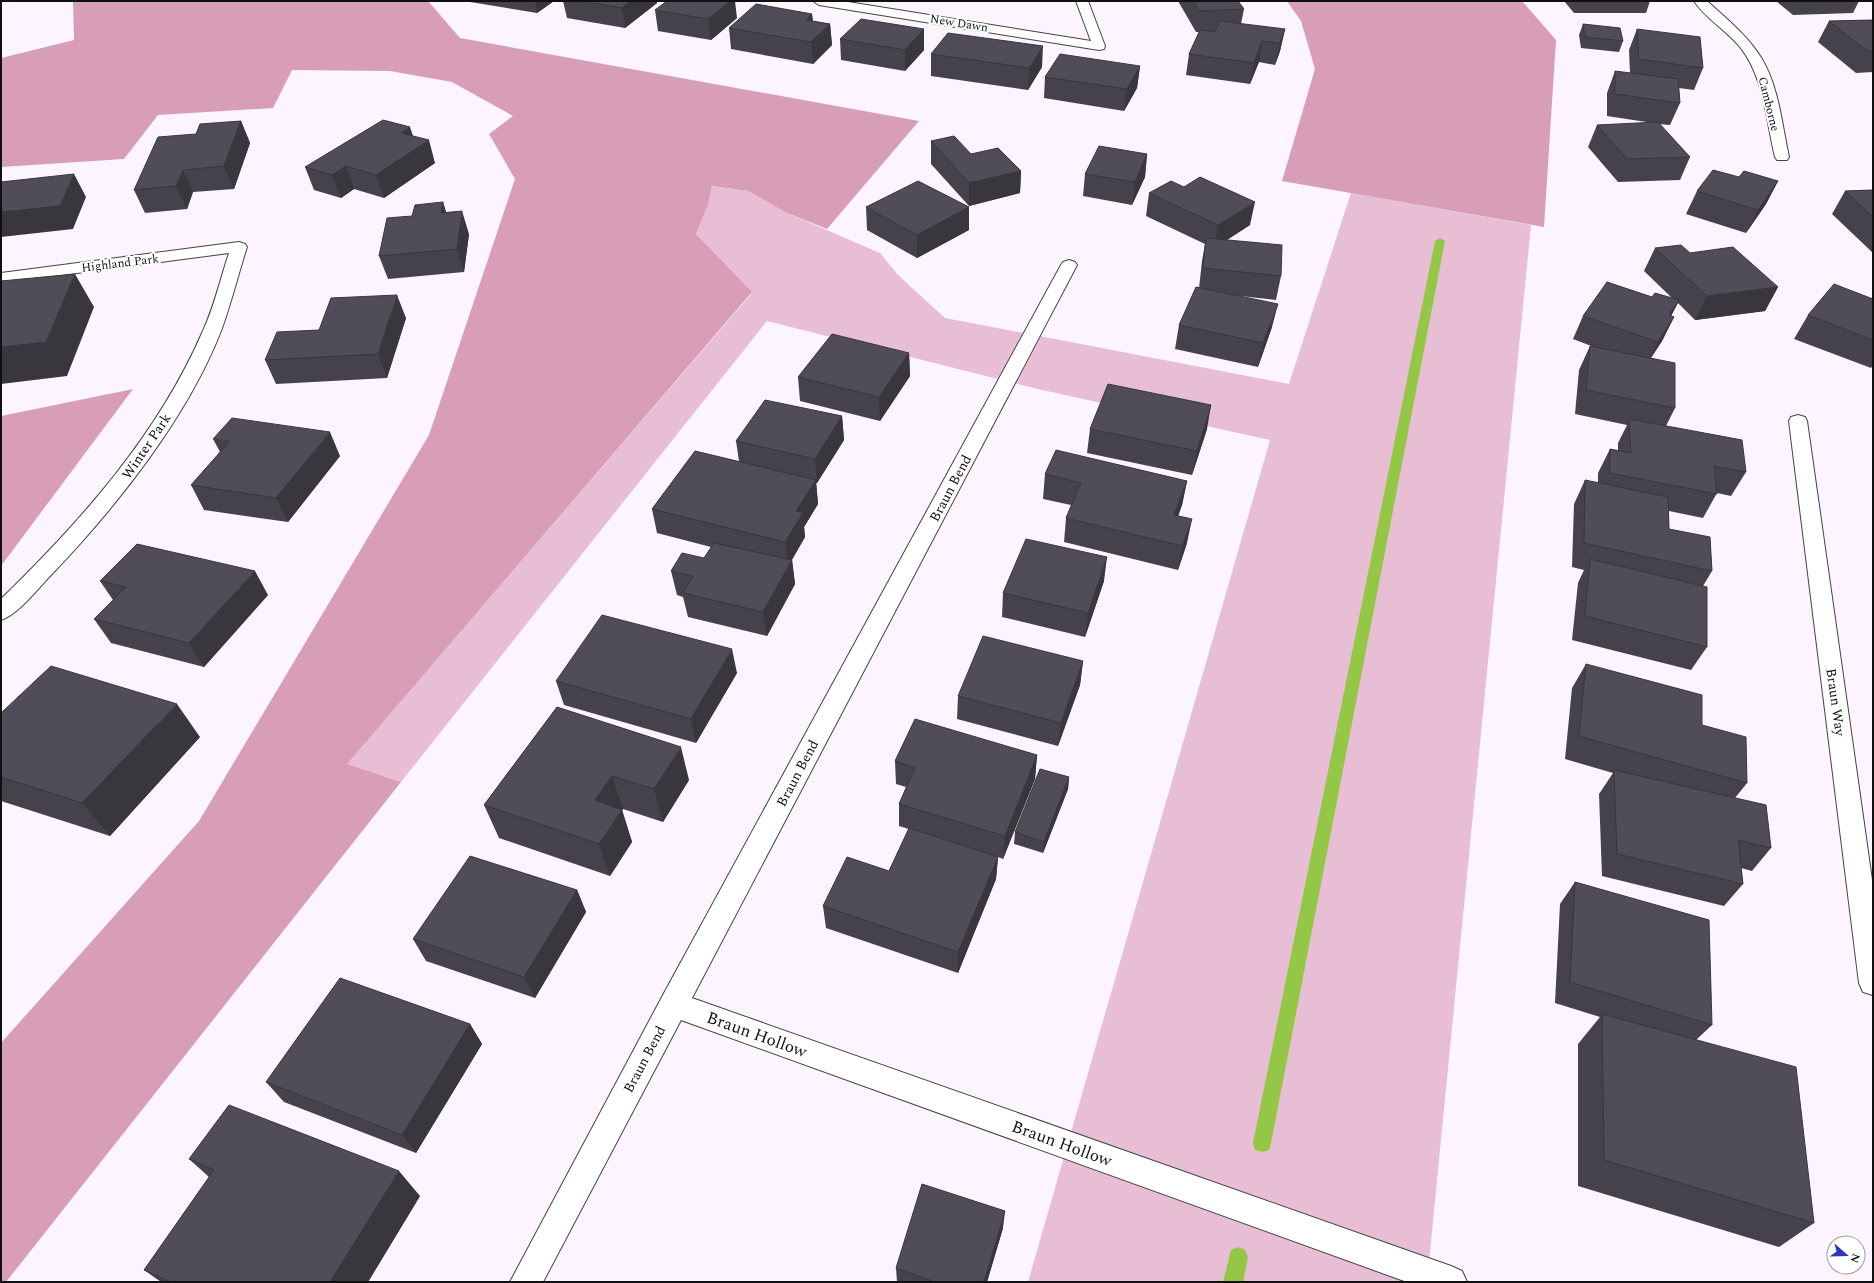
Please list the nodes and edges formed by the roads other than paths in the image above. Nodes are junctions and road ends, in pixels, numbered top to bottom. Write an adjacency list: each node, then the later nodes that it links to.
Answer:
1 (819, 1): 2 (street, New Dawn)
2 (1082, 1)
3 (1700, 1): 4 (street, Camborne)
4 (1782, 157)
5 (239, 247): 7 (street, Highland Park); 9 (street, Winter Park)
6 (1069, 265): 11 (street, Braun Bend)
7 (1, 278)
8 (1798, 421): 10 (street, Braun Way)
9 (1, 612)
10 (1873, 983)
11 (673, 1004): 12 (street, Braun Bend); 13 (street, Braun Hollow)
12 (526, 1282)
13 (1452, 1282)

